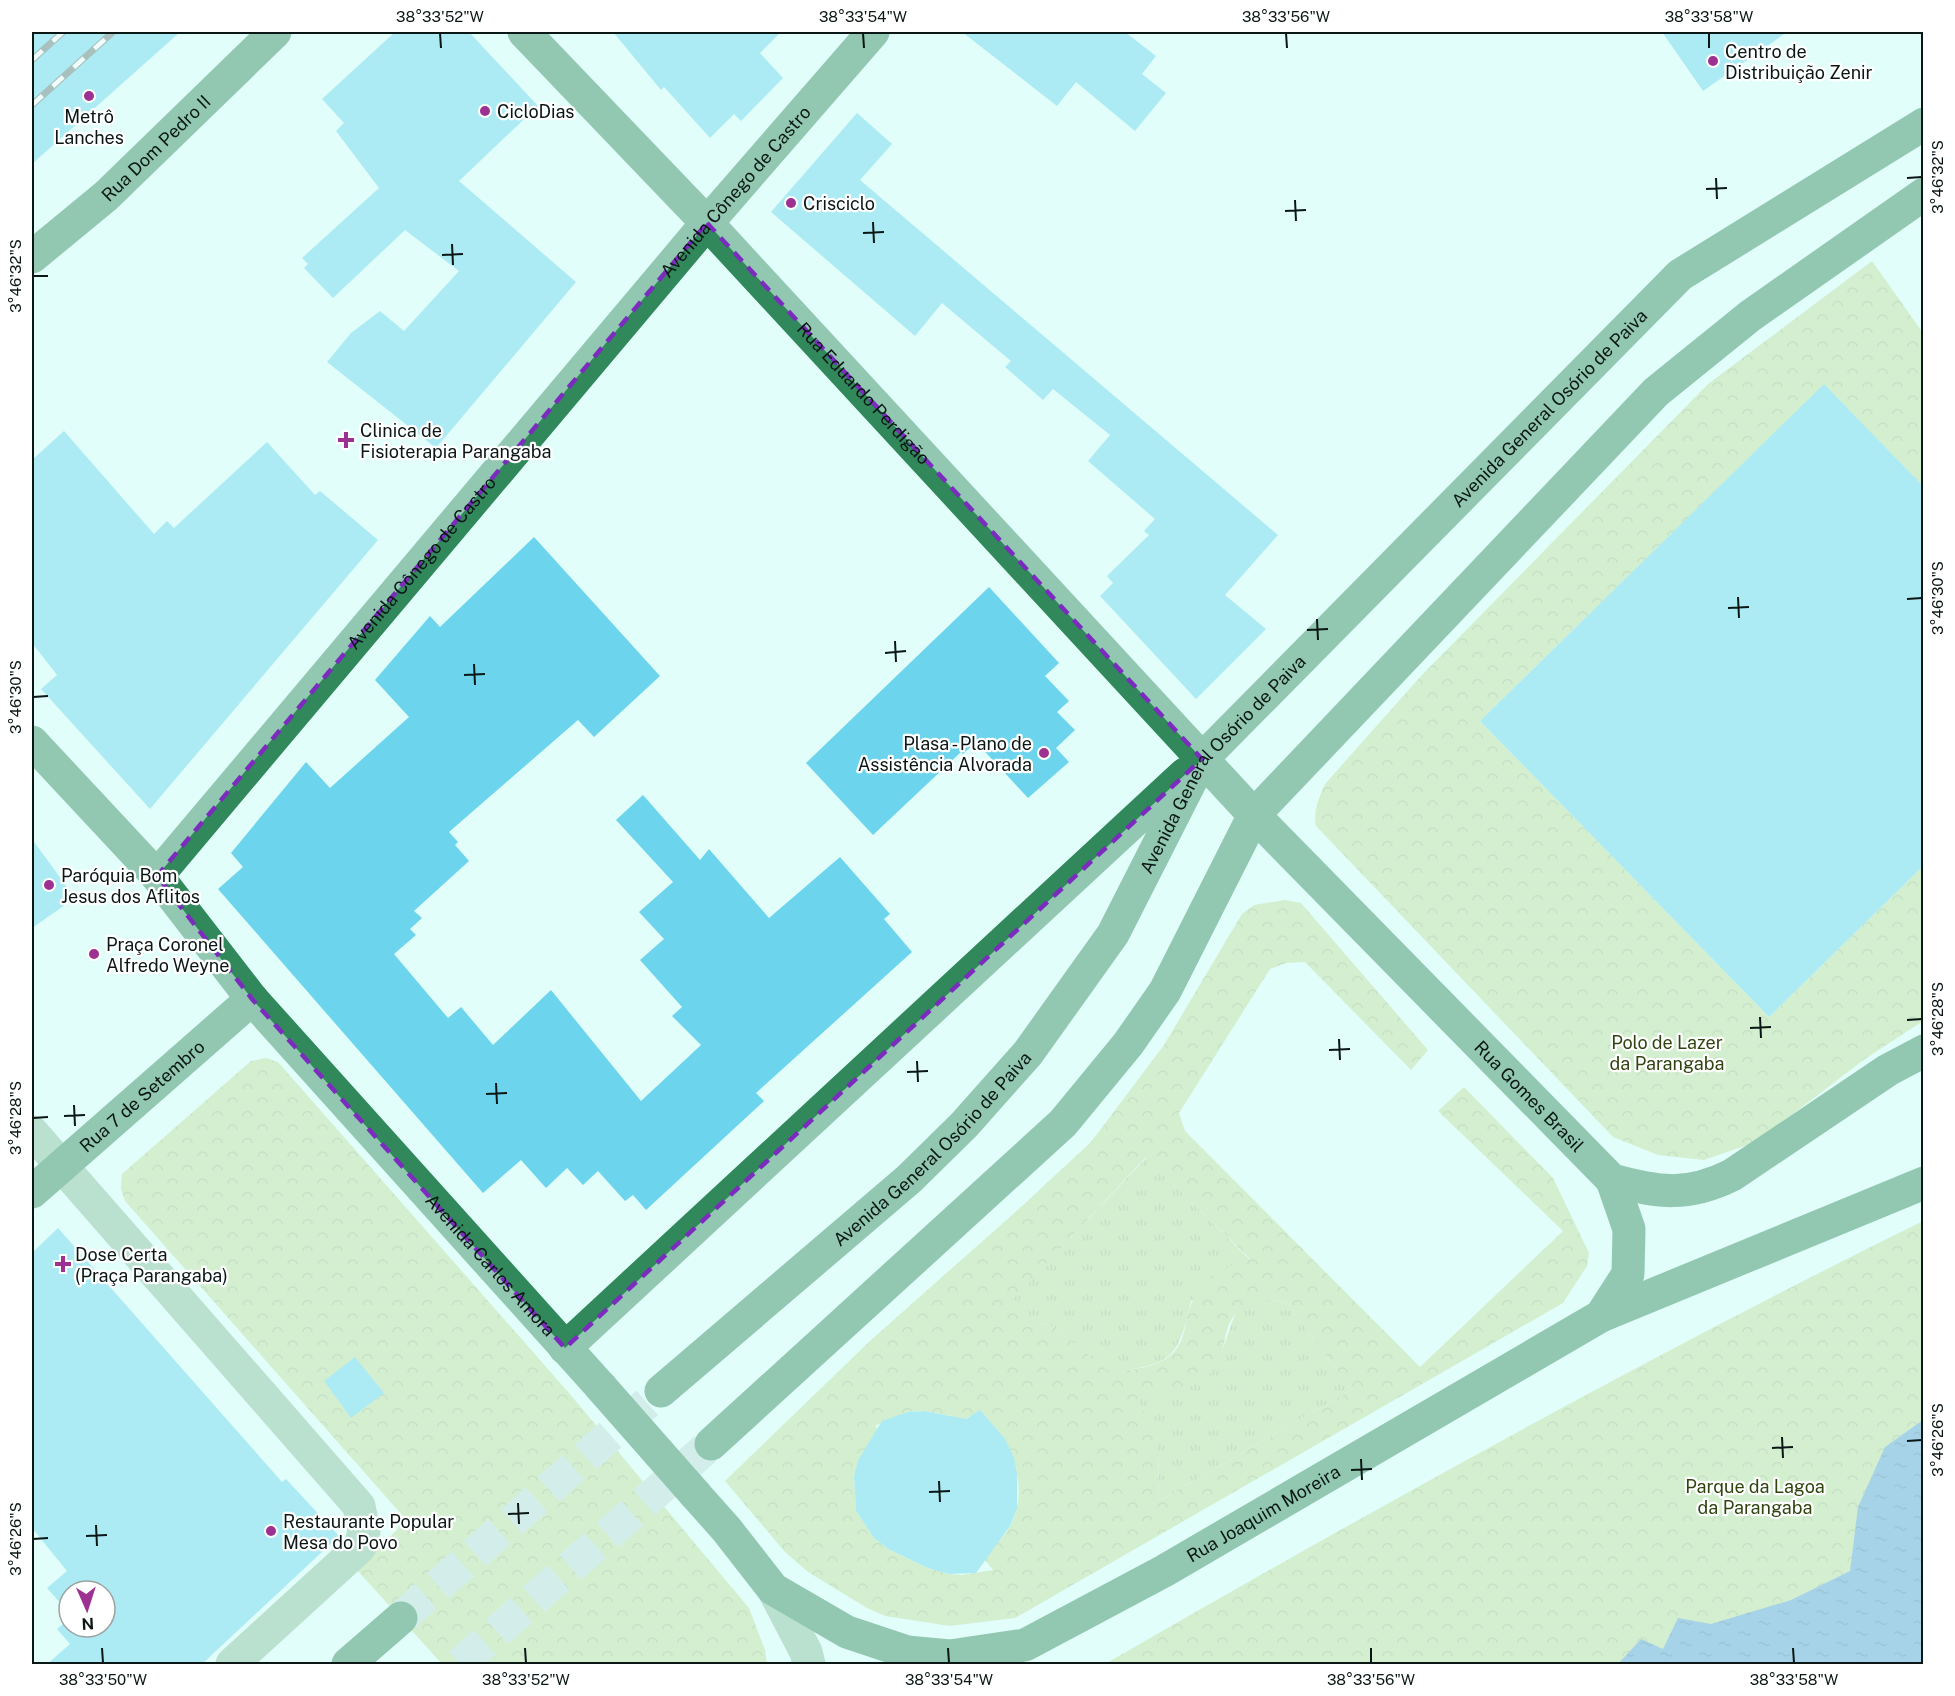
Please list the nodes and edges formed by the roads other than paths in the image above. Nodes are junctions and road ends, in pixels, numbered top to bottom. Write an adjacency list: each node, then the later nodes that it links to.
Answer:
1 (275, 32): 7 (main road, Rua Dom Pedro II)
2 (524, 32): 6 (main road, Rua Eduardo Perdigão)
3 (873, 32): 6 (main road, Avenida Cônego de Castro)
4 (1923, 124): 9 (main road, Avenida General Osório de Paiva)
5 (1923, 194): 10 (main road)
6 (707, 223): 9 (main road, Rua Eduardo Perdigão); 11 (main road, Avenida Cônego de Castro)
7 (32, 257)
8 (32, 742): 11 (main road, Avenida Carlos Amora)
9 (1202, 759): 10 (main road, Rua Gomes Brasil); 20 (main road); 21 (main road, Avenida General Osório de Paiva)
10 (1254, 815): 16 (main road, Rua Gomes Brasil); 22 (main road)
11 (157, 876): 12 (main road, Avenida Carlos Amora)
12 (252, 999): 15 (main road, Rua 7 de Setembro); 20 (main road, Avenida Carlos Amora)
13 (1923, 1051): 16 (main road, Rua Gomes Brasil)
14 (32, 1132): 15 (street)
15 (61, 1166): 18 (main road, Rua 7 de Setembro); 26 (street)
16 (1612, 1180): 19 (main road)
17 (1923, 1183): 19 (main road)
18 (32, 1192)
19 (1601, 1316): 25 (main road, Rua Joaquim Moreira)
20 (565, 1348): 23 (main road, Avenida Carlos Amora, bridge)
21 (661, 1391)
22 (711, 1444)
23 (773, 1589): 25 (main road, Avenida Carlos Amora); 28 (street)
24 (401, 1618): 27 (main road)
25 (1024, 1645): 29 (street, Rua Joaquim Moreira)
26 (232, 1665)
27 (348, 1665)
28 (809, 1665)
29 (983, 1665)

